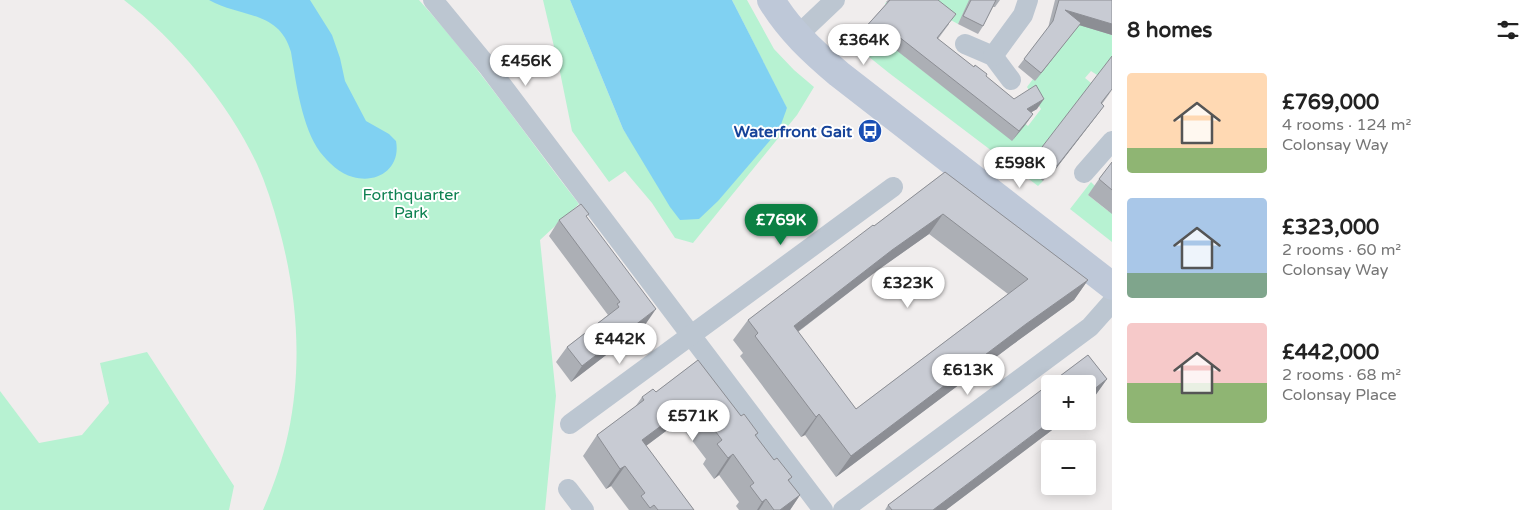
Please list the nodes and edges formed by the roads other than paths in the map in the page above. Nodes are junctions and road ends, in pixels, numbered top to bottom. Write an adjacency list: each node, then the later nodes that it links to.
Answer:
1 (433, 0): 14 (street)
2 (771, 0): 5 (street)
3 (835, 0): 5 (street)
4 (1028, 0): 7 (street)
5 (798, 36): 12 (street)
6 (965, 44): 7 (street)
7 (993, 56): 8 (street)
8 (1011, 80)
9 (1111, 144): 10 (street)
10 (1084, 173)
11 (893, 187): 14 (street)
12 (1112, 286)
13 (1112, 302): 19 (street)
14 (691, 334): 15 (street); 18 (street)
15 (570, 424)
16 (568, 489): 17 (street)
17 (584, 510)
18 (823, 510)
19 (843, 510)

